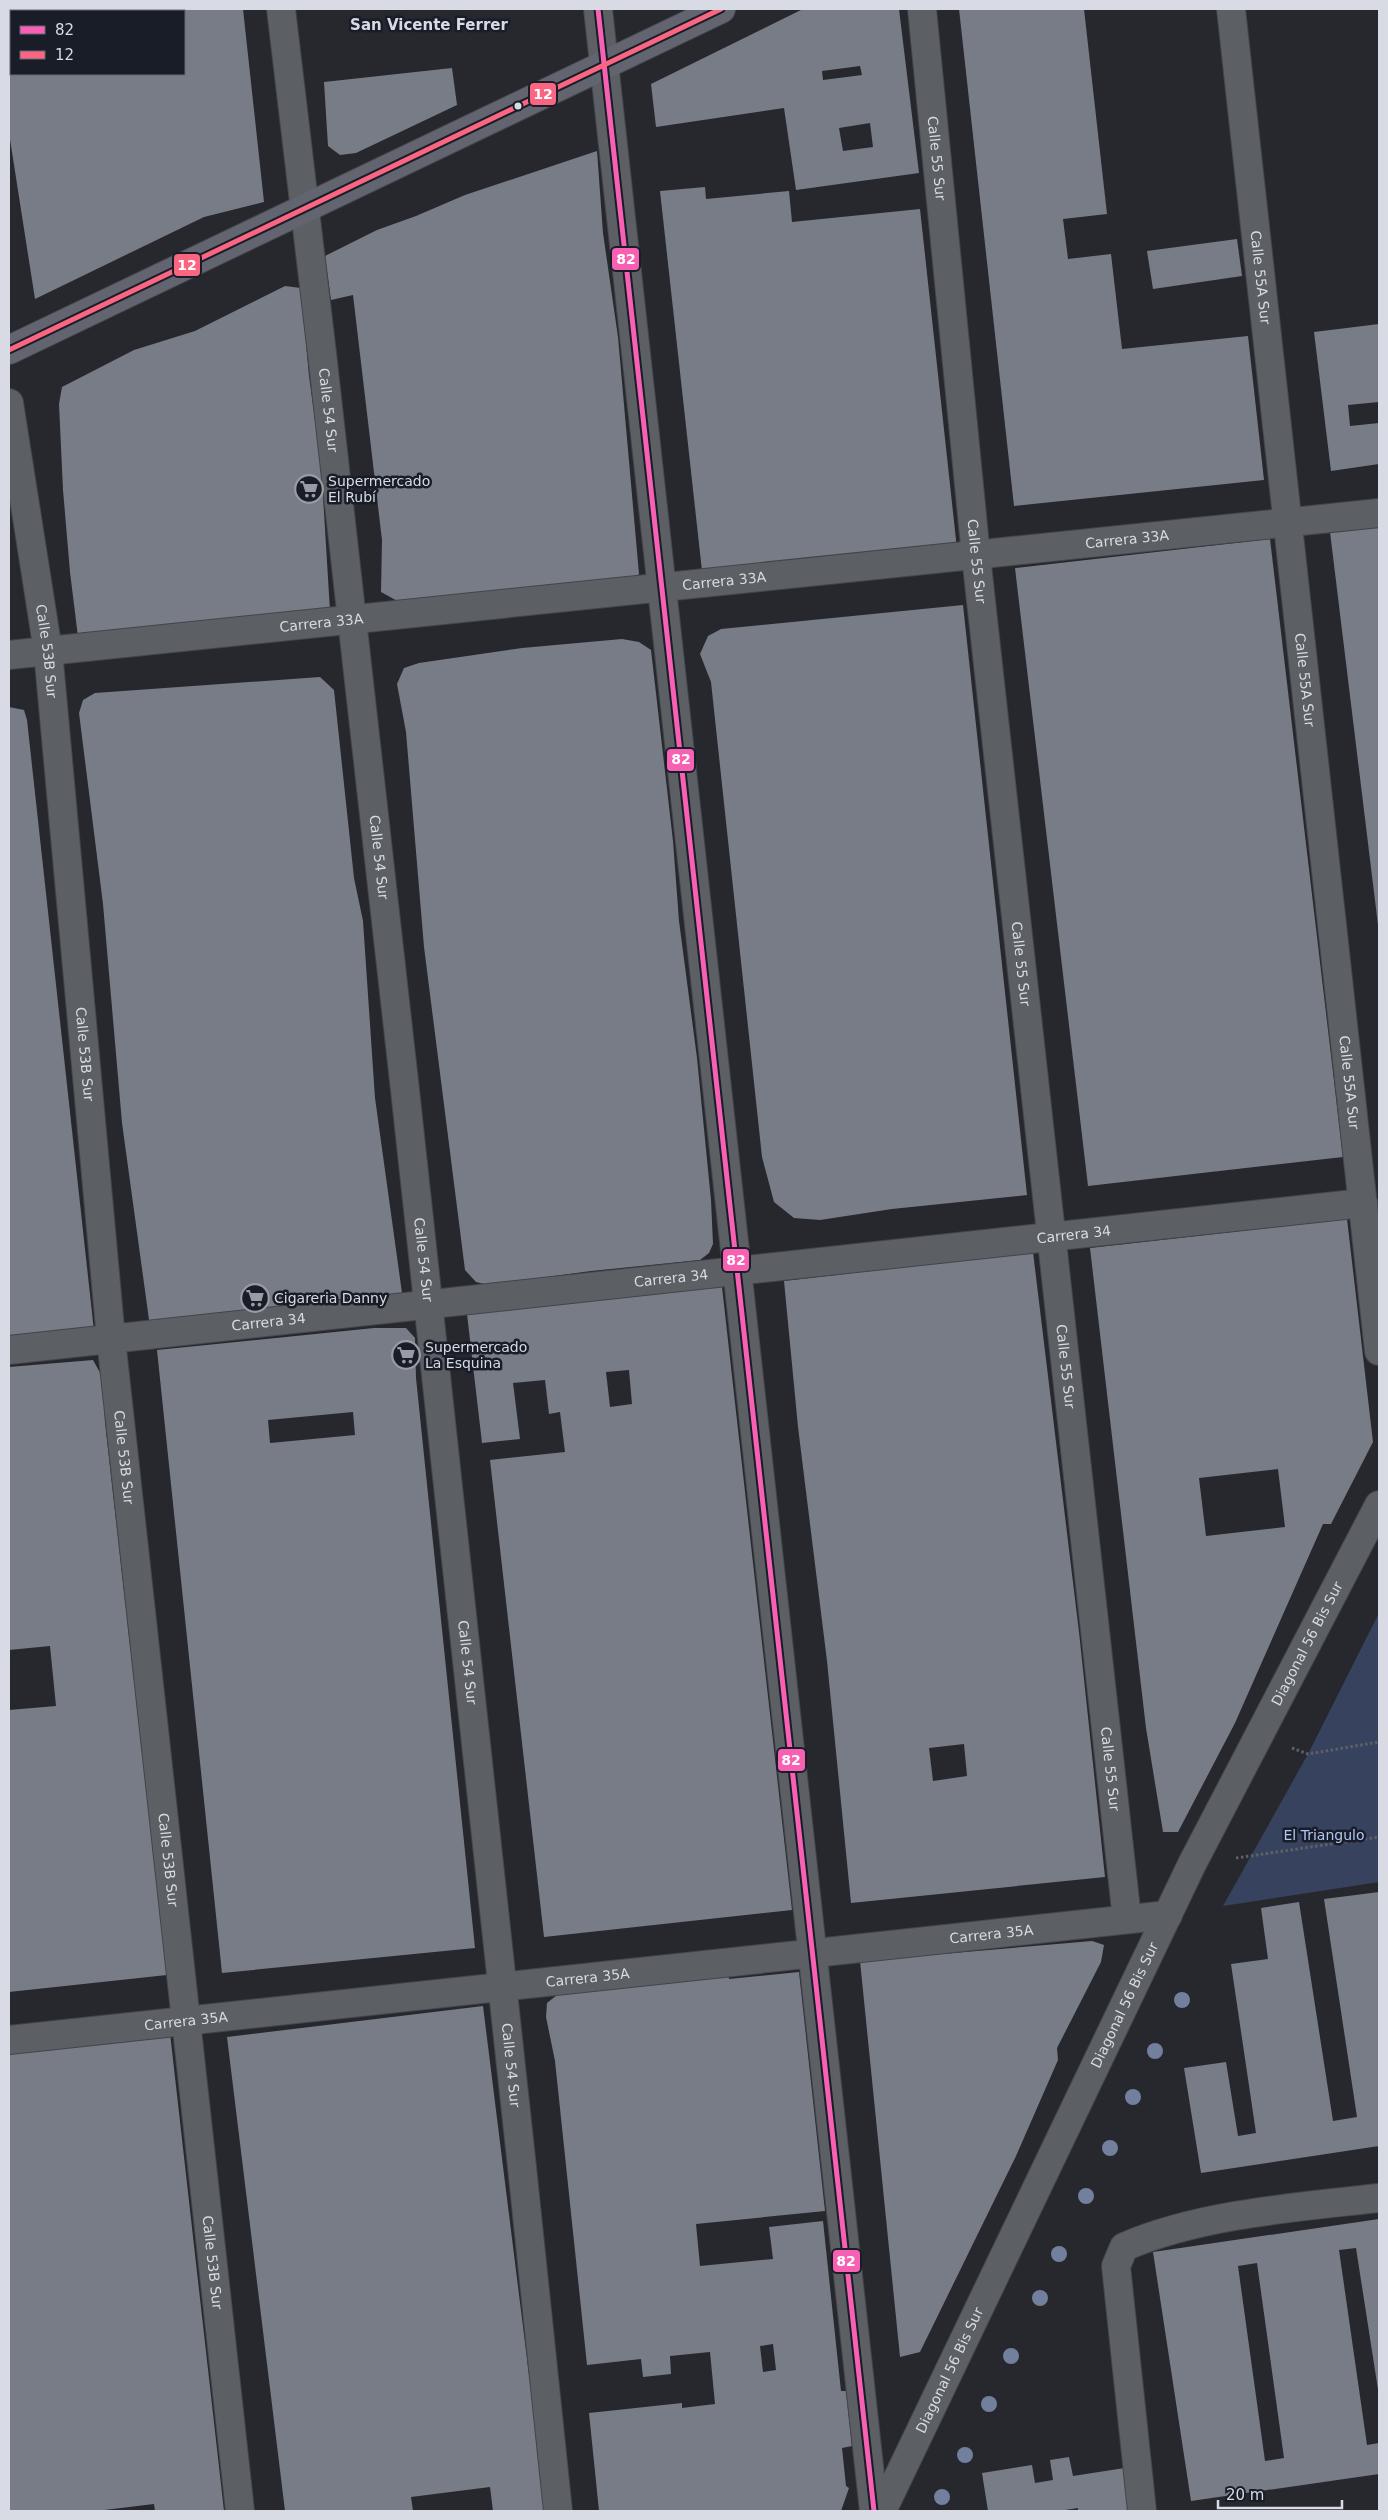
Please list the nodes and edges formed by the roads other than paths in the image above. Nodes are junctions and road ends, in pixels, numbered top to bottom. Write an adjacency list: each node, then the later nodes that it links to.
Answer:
1 (281, 9): 7 (street, Calle 54 Sur)
2 (598, 9): 6 (street)
3 (721, 9): 6 (main road)
4 (922, 9): 12 (street, Calle 55 Sur)
5 (1231, 9): 11 (street, Calle 55A Sur)
6 (604, 66): 7 (main road); 13 (street)
7 (305, 208): 8 (main road); 14 (street, Calle 54 Sur)
8 (9, 350)
9 (9, 403): 15 (street, Calle 53B Sur)
10 (1379, 513): 11 (street, Carrera 33A)
11 (1288, 523): 12 (street, Carrera 33A); 17 (street, Calle 55A Sur)
12 (976, 556): 13 (street, Carrera 33A); 18 (street, Calle 55 Sur)
13 (662, 588): 14 (street, Carrera 33A); 19 (street)
14 (353, 620): 15 (street, Carrera 33A); 20 (street, Calle 54 Sur)
15 (48, 651): 16 (street, Carrera 33A); 21 (street, Calle 53B Sur)
16 (9, 655)
17 (1363, 1203): 18 (street, Carrera 34); 23 (street, Calle 55A Sur)
18 (1051, 1237): 19 (street, Carrera 34); 26 (street, Calle 55 Sur)
19 (738, 1271): 20 (street, Carrera 34); 27 (street)
20 (428, 1304): 21 (street, Carrera 34); 28 (street, Calle 54 Sur)
21 (111, 1339): 22 (street, Carrera 34); 29 (street, Calle 53B Sur)
22 (9, 1350)
23 (1379, 1351)
24 (1379, 1505): 25 (street, Diagonal 56 Bis Sur)
25 (1168, 1915): 26 (street, Carrera 35A); 35 (street, Diagonal 56 Bis Sur)
26 (1127, 1919): 27 (street, Carrera 35A)
27 (813, 1952): 28 (street, Carrera 35A); 34 (street)
28 (504, 1986): 29 (street, Carrera 35A); 33 (street, Calle 54 Sur)
29 (186, 2021): 30 (street, Carrera 35A); 32 (street, Calle 53B Sur)
30 (9, 2040)
31 (1379, 2198): 36 (street)
32 (240, 2511)
33 (558, 2511)
34 (874, 2511)
35 (882, 2511)
36 (1142, 2511)

